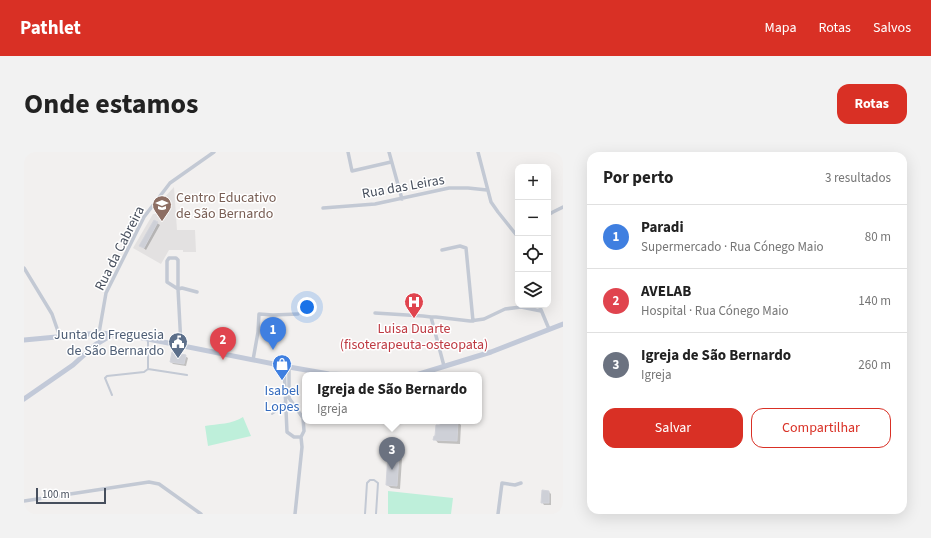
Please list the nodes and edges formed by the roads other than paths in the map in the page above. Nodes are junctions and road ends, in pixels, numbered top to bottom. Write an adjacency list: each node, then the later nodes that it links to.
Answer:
1 (214, 152): 24 (street, Rua da Cabreira)
2 (348, 152): 5 (street)
3 (389, 152): 5 (street)
4 (478, 152): 6 (street)
5 (391, 162): 7 (street)
6 (487, 190): 7 (street, Rua das Leiras); 11 (street)
7 (402, 199): 9 (street, Rua das Leiras)
8 (563, 207): 10 (street)
9 (323, 208)
10 (551, 213)
11 (517, 236)
12 (442, 250): 21 (street)
13 (24, 268): 26 (street)
14 (178, 289): 14 (street); 15 (street); 30 (street)
15 (197, 292)
16 (540, 308): 17 (street)
17 (541, 311): 21 (street); 23 (street)
18 (375, 313): 20 (street)
19 (298, 314): 31 (street)
20 (431, 318): 21 (street); 33 (street)
21 (473, 321)
22 (563, 324): 23 (main road)
23 (549, 329): 33 (main road)
24 (99, 333): 25 (main road); 26 (main road); 29 (main road)
25 (113, 334): 27 (main road); 29 (main road)
26 (60, 336): 28 (main road)
27 (148, 339): 30 (main road); 34 (lane)
28 (24, 340)
29 (95, 345): 39 (main road)
30 (181, 345): 31 (main road)
31 (253, 360): 32 (main road)
32 (287, 366): 35 (main road); 40 (street); 44 (street)
33 (444, 366): 36 (main road)
34 (148, 369): 37 (lane); 38 (lane)
35 (318, 372)
36 (425, 372)
37 (187, 375)
38 (112, 395)
39 (24, 399)
40 (285, 402): 41 (street); 42 (lane)
41 (285, 408): 43 (lane); 46 (street)
42 (270, 411)
43 (272, 414)
44 (302, 417)
45 (303, 424): 46 (street)
46 (301, 437): 50 (street)
47 (521, 483): 53 (street)
48 (24, 501): 49 (street)
49 (201, 514)
50 (295, 514)
51 (365, 514): 52 (lane)
52 (376, 514)
53 (498, 514)

